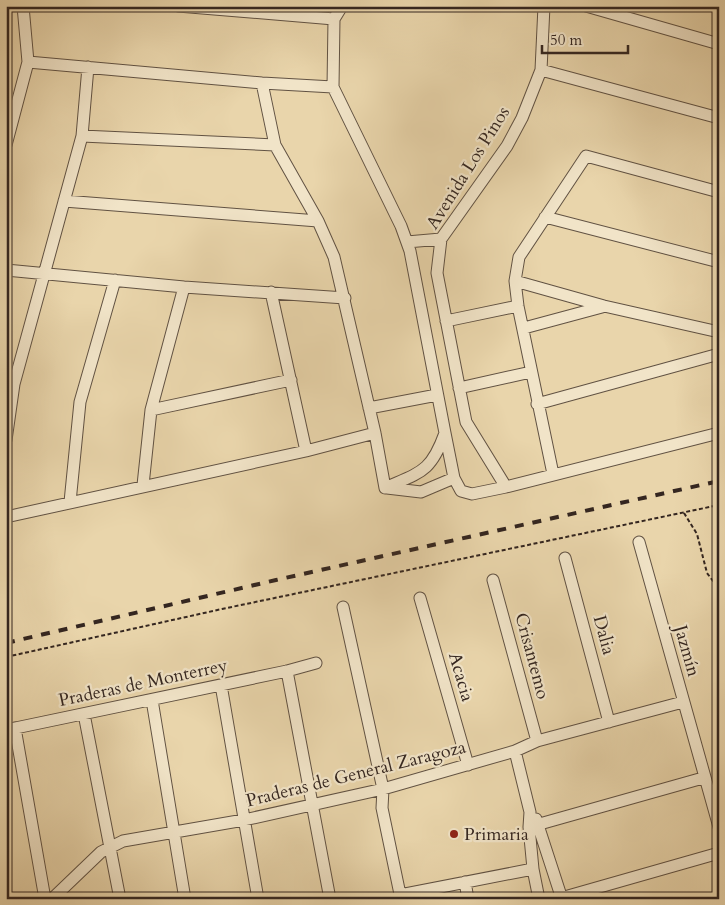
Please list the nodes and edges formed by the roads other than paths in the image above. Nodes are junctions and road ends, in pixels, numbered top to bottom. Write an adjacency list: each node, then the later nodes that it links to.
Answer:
1 (23, 6): 9 (street)
2 (178, 6): 7 (street)
3 (342, 6): 7 (street)
4 (544, 6): 11 (street, Avenida Los Pinos)
5 (586, 6): 6 (street)
6 (617, 11): 8 (street)
7 (334, 19): 13 (street, Avenida Los Pinos)
8 (719, 44)
9 (28, 62): 10 (street); 16 (street)
10 (88, 67): 12 (street); 15 (street)
11 (541, 70): 14 (street); 22 (street, Avenida Los Pinos)
12 (262, 83): 13 (street); 17 (street)
13 (333, 87): 23 (street, Avenida Los Pinos)
14 (719, 118)
15 (82, 136): 17 (street); 19 (street)
16 (6, 145)
17 (275, 145): 21 (street)
18 (719, 192): 20 (street)
19 (64, 201): 21 (street); 26 (street)
20 (545, 217): 24 (street); 28 (street)
21 (318, 221): 31 (street)
22 (441, 239): 23 (street); 34 (street, Avenida Los Pinos)
23 (407, 242): 41 (street, Avenida Los Pinos)
24 (719, 262)
25 (6, 270): 26 (street)
26 (45, 273): 27 (street); 48 (street)
27 (115, 280): 29 (street); 55 (street)
28 (515, 281): 32 (street); 33 (street)
29 (184, 287): 30 (street); 44 (street)
30 (271, 292): 31 (street); 39 (street)
31 (345, 298): 43 (street)
32 (518, 306): 34 (street); 35 (street)
33 (604, 306): 35 (street); 36 (street)
34 (446, 321): 40 (street, Avenida Los Pinos)
35 (524, 328): 38 (street)
36 (719, 332)
37 (719, 354): 42 (street)
38 (532, 372): 40 (street); 42 (street)
39 (291, 380): 44 (street); 49 (street)
40 (458, 388): 53 (street, Avenida Los Pinos)
41 (437, 395): 43 (street); 46 (street, Avenida Los Pinos)
42 (538, 404): 50 (street)
43 (369, 408): 45 (street)
44 (151, 410): 52 (street)
45 (375, 433): 49 (street); 54 (street)
46 (445, 433): 51 (street, Avenida Los Pinos); 54 (street)
47 (719, 434): 50 (street)
48 (6, 440)
49 (306, 451): 52 (street)
50 (552, 474): 53 (street)
51 (454, 478): 53 (street); 54 (street)
52 (143, 485): 55 (street)
53 (506, 487)
54 (385, 488)
55 (70, 502): 56 (street)
56 (6, 517)
57 (638, 542): 66 (street, Jazmín)
58 (565, 558): 68 (street, Dalia)
59 (493, 580): 70 (street, Crisantemo)
60 (420, 598): 72 (street, Acacia)
61 (343, 607): 74 (street)
62 (316, 663): 63 (street, Praderas de Monterrey)
63 (287, 671): 64 (street, Praderas de Monterrey); 75 (street)
64 (221, 685): 65 (street, Praderas de Monterrey); 76 (street)
65 (152, 700): 67 (street, Praderas de Monterrey); 79 (street)
66 (683, 702): 68 (street, Praderas de General Zaragoza); 73 (street, Jazmín)
67 (84, 714): 69 (street, Praderas de Monterrey); 80 (street)
68 (609, 722): 70 (street, Praderas de General Zaragoza)
69 (10, 729): 86 (street)
70 (537, 741): 71 (street, Praderas de General Zaragoza)
71 (515, 751): 72 (street, Praderas de General Zaragoza); 77 (street)
72 (468, 765): 74 (street, Praderas de General Zaragoza)
73 (703, 778): 77 (street); 78 (street, Jazmín)
74 (384, 789): 75 (street, Praderas de General Zaragoza); 84 (street)
75 (314, 804): 76 (street, Praderas de General Zaragoza); 91 (street)
76 (244, 820): 79 (street, Praderas de General Zaragoza); 90 (street)
77 (534, 825): 82 (street); 85 (street)
78 (719, 827)
79 (173, 832): 80 (street, Praderas de General Zaragoza); 89 (street)
80 (111, 846): 87 (street, Praderas de General Zaragoza); 88 (street)
81 (719, 853): 85 (street)
82 (533, 869): 83 (street); 93 (street)
83 (465, 882): 84 (street); 92 (street)
84 (400, 897)
85 (561, 898)
86 (45, 899)
87 (52, 899)
88 (120, 899)
89 (186, 899)
90 (258, 899)
91 (330, 899)
92 (468, 899)
93 (539, 899)

